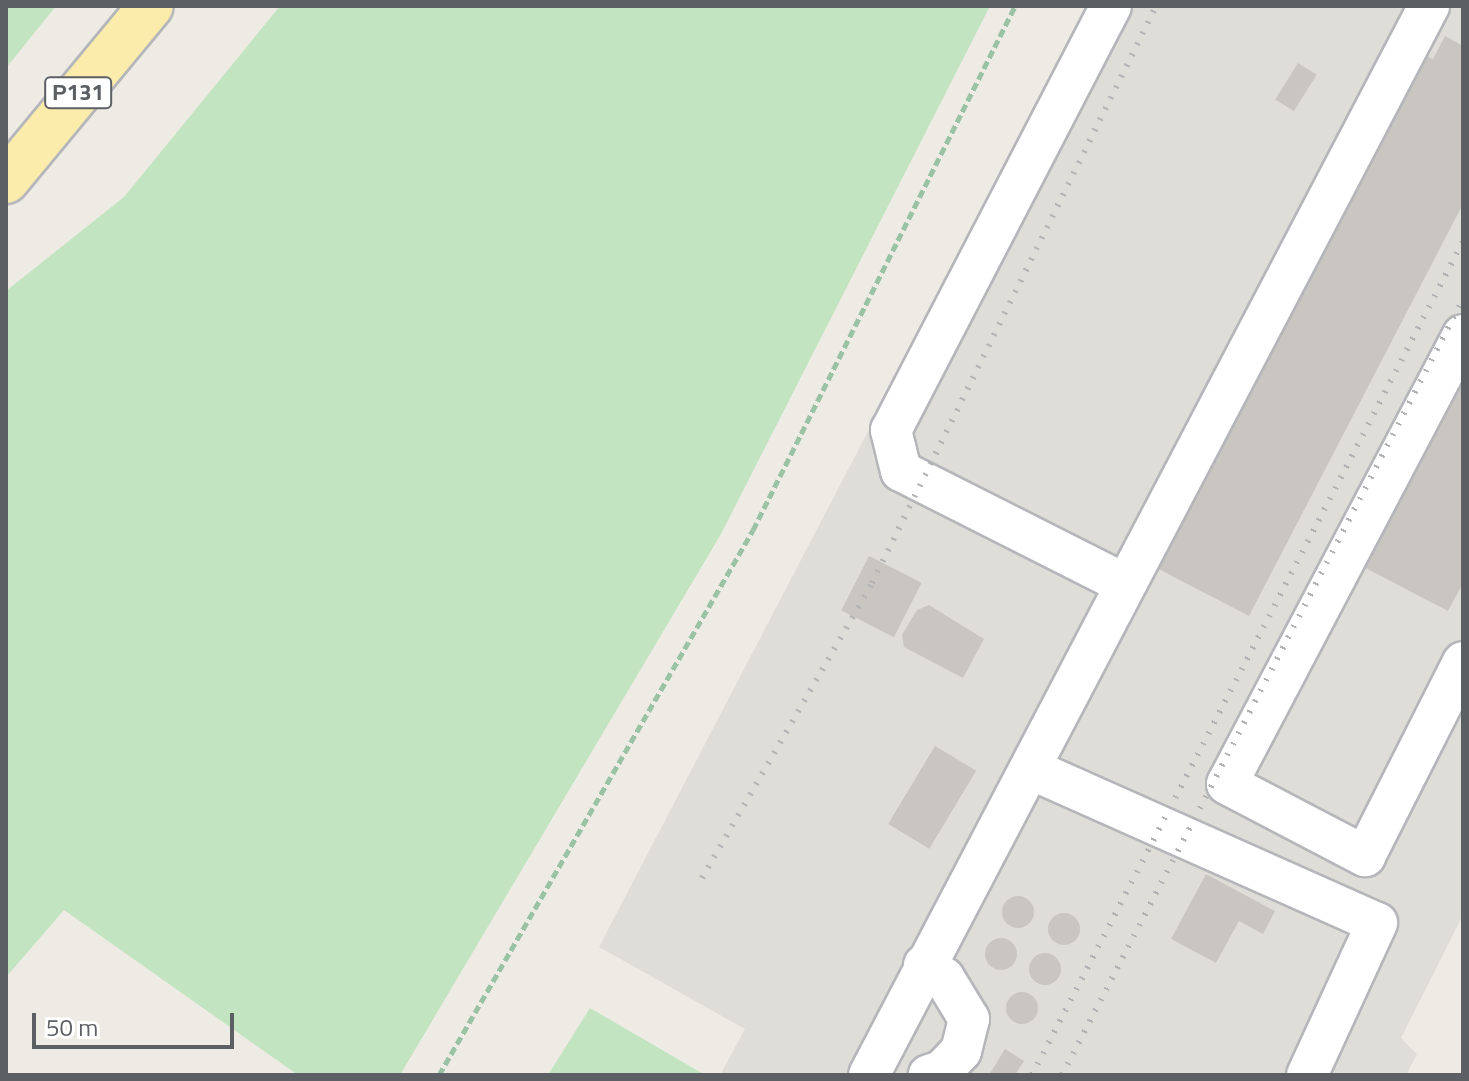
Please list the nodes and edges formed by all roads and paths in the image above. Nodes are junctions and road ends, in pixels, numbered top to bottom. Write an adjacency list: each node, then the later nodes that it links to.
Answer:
1 (151, 6): 5 (main road, Р131)
2 (1015, 6): 11 (path)
3 (1111, 6): 7 (lane)
4 (1429, 6): 7 (lane)
5 (6, 181)
6 (1463, 335): 8 (lane)
7 (1125, 584): 9 (lane)
8 (1463, 662)
9 (1033, 770): 10 (lane); 14 (lane)
10 (924, 965): 12 (lane); 13 (lane)
11 (439, 1075)
12 (869, 1075)
13 (929, 1075)
14 (1307, 1075)

